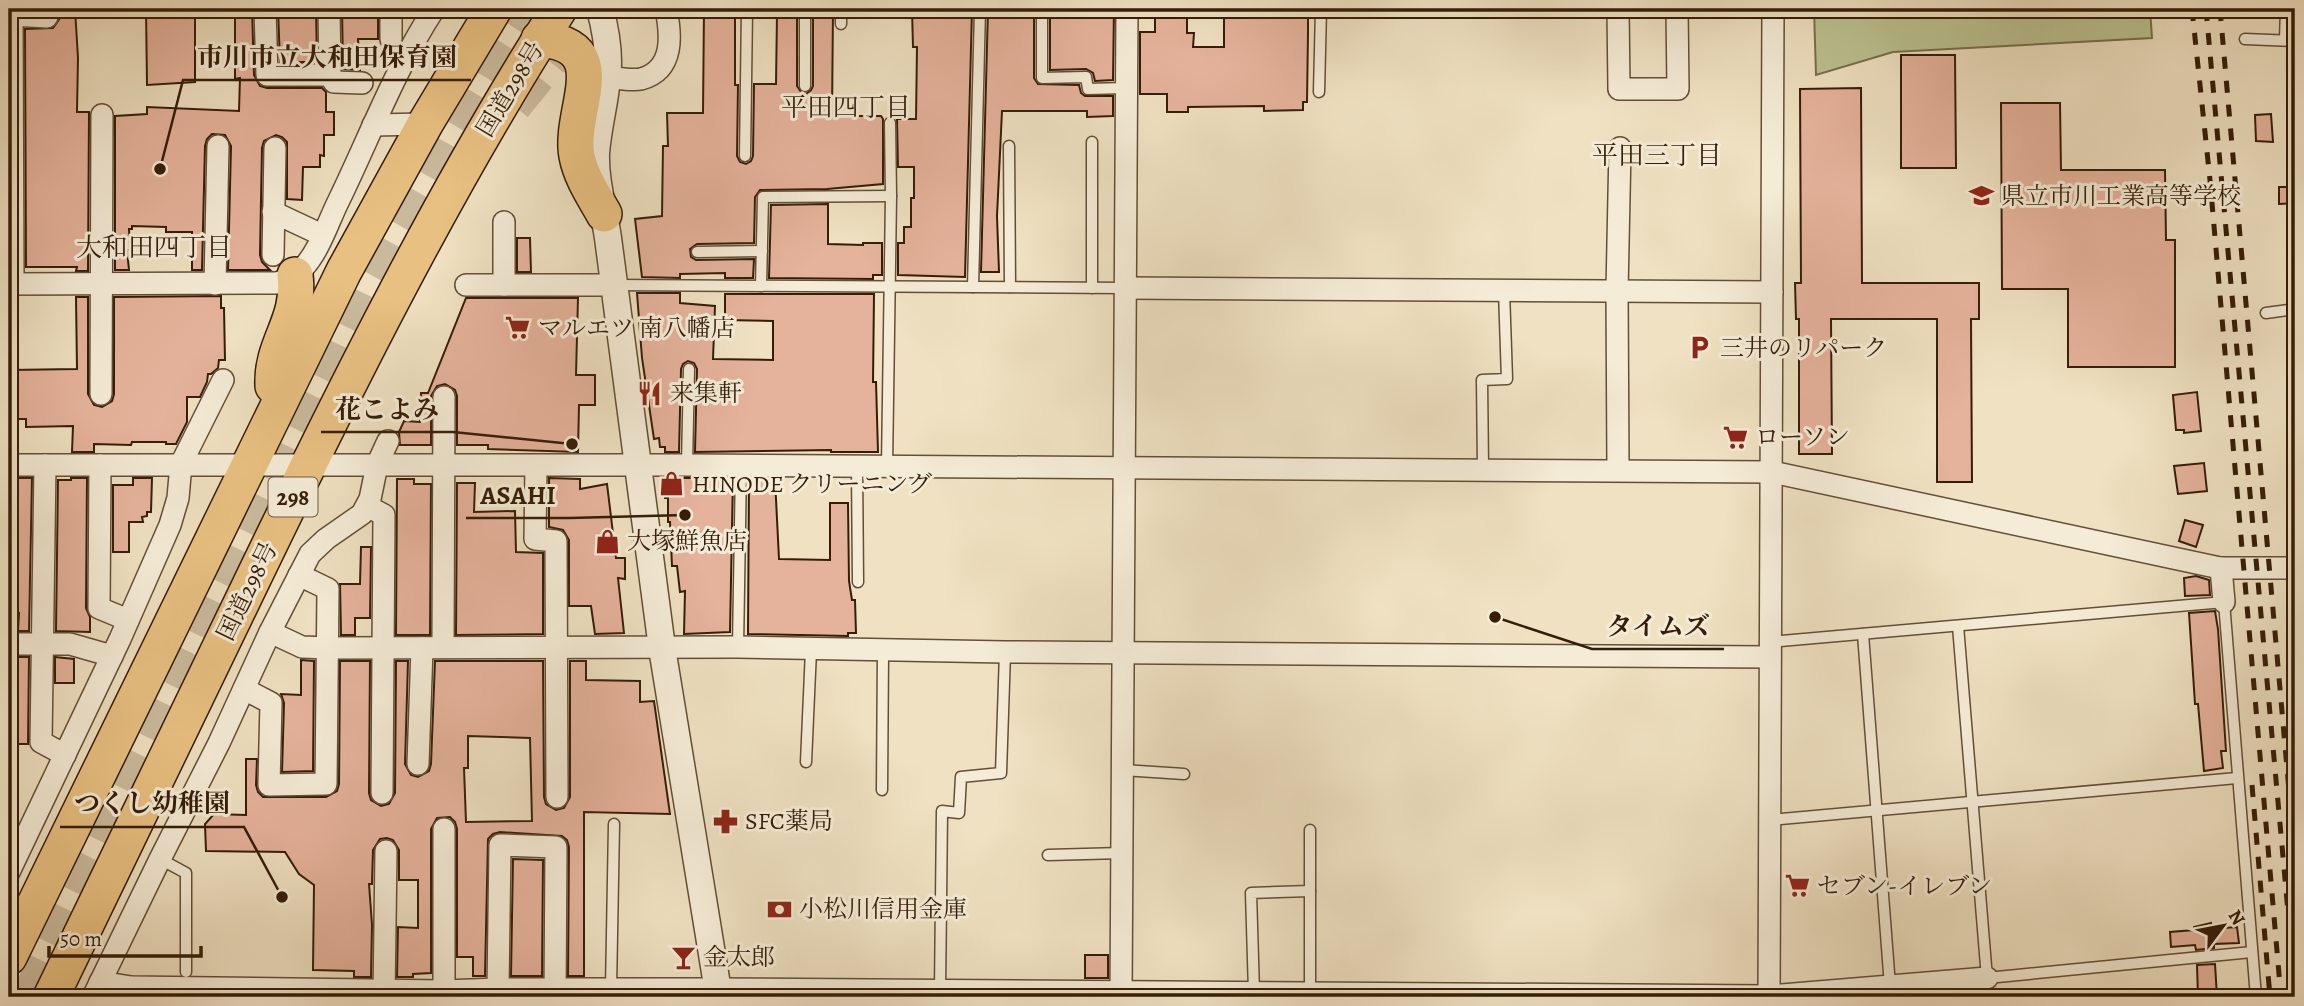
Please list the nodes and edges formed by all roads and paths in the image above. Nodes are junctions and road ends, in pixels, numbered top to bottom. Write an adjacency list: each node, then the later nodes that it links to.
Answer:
1 (265, 9): 27 (street)
2 (329, 9): 27 (street)
3 (391, 9): 24 (street)
4 (434, 9): 36 (street)
5 (494, 9): 35 (highway, 298)
6 (559, 9): 25 (highway, 国道298号 / 298)
7 (600, 9): 28 (street)
8 (666, 9): 28 (street)
9 (747, 9): 42 (lane)
10 (805, 9): 30 (lane)
11 (841, 9): 22 (lane)
12 (980, 9): 59 (lane)
13 (1042, 9): 31 (lane)
14 (1126, 9): 31 (street)
15 (1321, 9): 32 (lane)
16 (1618, 9): 17 (street)
17 (1677, 9)
18 (1773, 9): 65 (street)
19 (2286, 9): 26 (lane)
20 (12, 12): 21 (street); 51 (street)
21 (47, 17)
22 (841, 24)
23 (2245, 38): 26 (lane)
24 (391, 39)
25 (539, 39): 45 (highway); 79 (highway, 国道298号 / 298)
26 (2290, 40)
27 (330, 75): 29 (street)
28 (607, 77): 45 (street)
29 (362, 83)
30 (804, 86)
31 (1126, 88): 62 (street)
32 (1319, 92)
33 (103, 115): 52 (street)
34 (890, 123): 43 (lane)
35 (425, 124): 36 (street); 72 (highway, 298)
36 (373, 125): 47 (street)
37 (1092, 142): 61 (lane)
38 (218, 146): 53 (street)
39 (1009, 146): 60 (lane)
40 (275, 148): 44 (street)
41 (1620, 148): 64 (street)
42 (745, 156)
43 (891, 196): 48 (lane); 58 (lane)
44 (273, 212): 47 (street); 50 (street)
45 (604, 215): 56 (street)
46 (504, 222): 55 (street)
47 (322, 235): 50 (street)
48 (762, 251): 49 (lane); 57 (lane)
49 (697, 252)
50 (284, 265): 53 (street); 72 (highway)
51 (11, 284): 52 (street)
52 (102, 284): 53 (street); 70 (street)
53 (215, 284)
54 (466, 285): 55 (street)
55 (504, 285): 56 (street)
56 (614, 285): 57 (lane); 84 (street)
57 (761, 286): 58 (lane)
58 (888, 287): 59 (lane); 87 (lane)
59 (974, 287): 60 (lane)
60 (1010, 288): 61 (lane)
61 (1092, 288): 62 (lane)
62 (1125, 288): 63 (street); 88 (street)
63 (1504, 291): 64 (street); 89 (lane)
64 (1617, 291): 65 (street); 90 (street)
65 (1772, 292): 91 (street)
66 (2295, 309): 67 (lane)
67 (2266, 313)
68 (689, 369): 81 (lane)
69 (223, 380): 74 (street)
70 (101, 394)
71 (444, 397): 82 (street)
72 (275, 410): 75 (highway, 298)
73 (388, 441): 80 (street)
74 (181, 464): 75 (street); 78 (street); 98 (street)
75 (248, 464): 79 (street); 139 (highway, 298)
76 (9, 465): 77 (street)
77 (45, 465): 78 (street); 103 (street)
78 (100, 465): 98 (street)
79 (308, 465): 80 (street); 158 (highway, 国道298号 / 298)
80 (377, 465): 82 (street); 92 (street)
81 (687, 465): 84 (street); 85 (street)
82 (442, 466): 83 (street); 105 (street)
83 (536, 466): 84 (street); 106 (street)
84 (639, 466): 109 (street)
85 (741, 466): 86 (street); 107 (lane)
86 (857, 467): 87 (street); 96 (lane)
87 (887, 467): 88 (street)
88 (1123, 468): 89 (street); 114 (street)
89 (1483, 469): 90 (street)
90 (1618, 470): 91 (street)
91 (1772, 472): 93 (street); 112 (street)
92 (367, 506): 95 (street); 104 (street)
93 (2221, 568): 94 (street); 97 (street)
94 (2295, 568)
95 (299, 575): 100 (street); 108 (street)
96 (858, 583)
97 (2224, 602): 99 (lane); 122 (lane)
98 (128, 620): 115 (street)
99 (1958, 626): 101 (lane); 126 (lane)
100 (270, 632): 108 (street); 116 (street)
101 (1863, 634): 112 (lane); 127 (lane)
102 (9, 644): 103 (street)
103 (42, 644): 115 (street); 117 (street)
104 (384, 647): 105 (street); 108 (street); 124 (street)
105 (432, 647): 106 (street); 119 (street)
106 (557, 647): 109 (street); 125 (street)
107 (738, 647): 109 (street); 110 (street)
108 (328, 648): 116 (street)
109 (662, 648): 151 (street)
110 (811, 650): 111 (street); 118 (lane)
111 (883, 650): 113 (street); 123 (lane)
112 (1770, 650): 114 (street); 128 (street)
113 (1005, 652): 114 (street); 146 (lane)
114 (1123, 653): 120 (street)
115 (112, 656): 117 (street)
116 (244, 689): 135 (street)
117 (65, 755): 136 (street)
118 (807, 762)
119 (418, 764)
120 (1123, 771): 121 (lane); 133 (street)
121 (1184, 774)
122 (2237, 778): 126 (lane); 138 (lane)
123 (882, 790)
124 (382, 793)
125 (557, 797)
126 (1972, 800): 127 (lane); 140 (lane)
127 (1876, 810): 128 (lane); 142 (lane)
128 (1769, 820): 159 (street)
129 (614, 824): 144 (lane)
130 (444, 829): 147 (street)
131 (1310, 830): 137 (lane)
132 (386, 851): 153 (street)
133 (1122, 853): 134 (lane); 155 (street)
134 (1048, 855)
135 (160, 859): 141 (lane); 145 (street)
136 (9, 872)
137 (1310, 891): 148 (lane); 152 (lane)
138 (2252, 952): 140 (lane); 160 (lane)
139 (9, 957)
140 (1987, 978): 142 (street)
141 (186, 986): 145 (street); 153 (street)
142 (1890, 986): 159 (street)
143 (498, 989): 149 (street); 150 (street); 150 (street)
144 (611, 989): 150 (street); 151 (street)
145 (96, 990)
146 (940, 990): 151 (street); 154 (street)
147 (444, 991): 149 (street); 153 (street)
148 (1254, 992): 152 (street); 155 (street)
149 (470, 993)
150 (555, 993)
151 (718, 993)
152 (1310, 993): 156 (street)
153 (384, 994)
154 (971, 994): 155 (street)
155 (1121, 994)
156 (1361, 995): 157 (street)
157 (1475, 996): 159 (street)
158 (51, 997)
159 (1769, 997)
160 (2256, 997)

